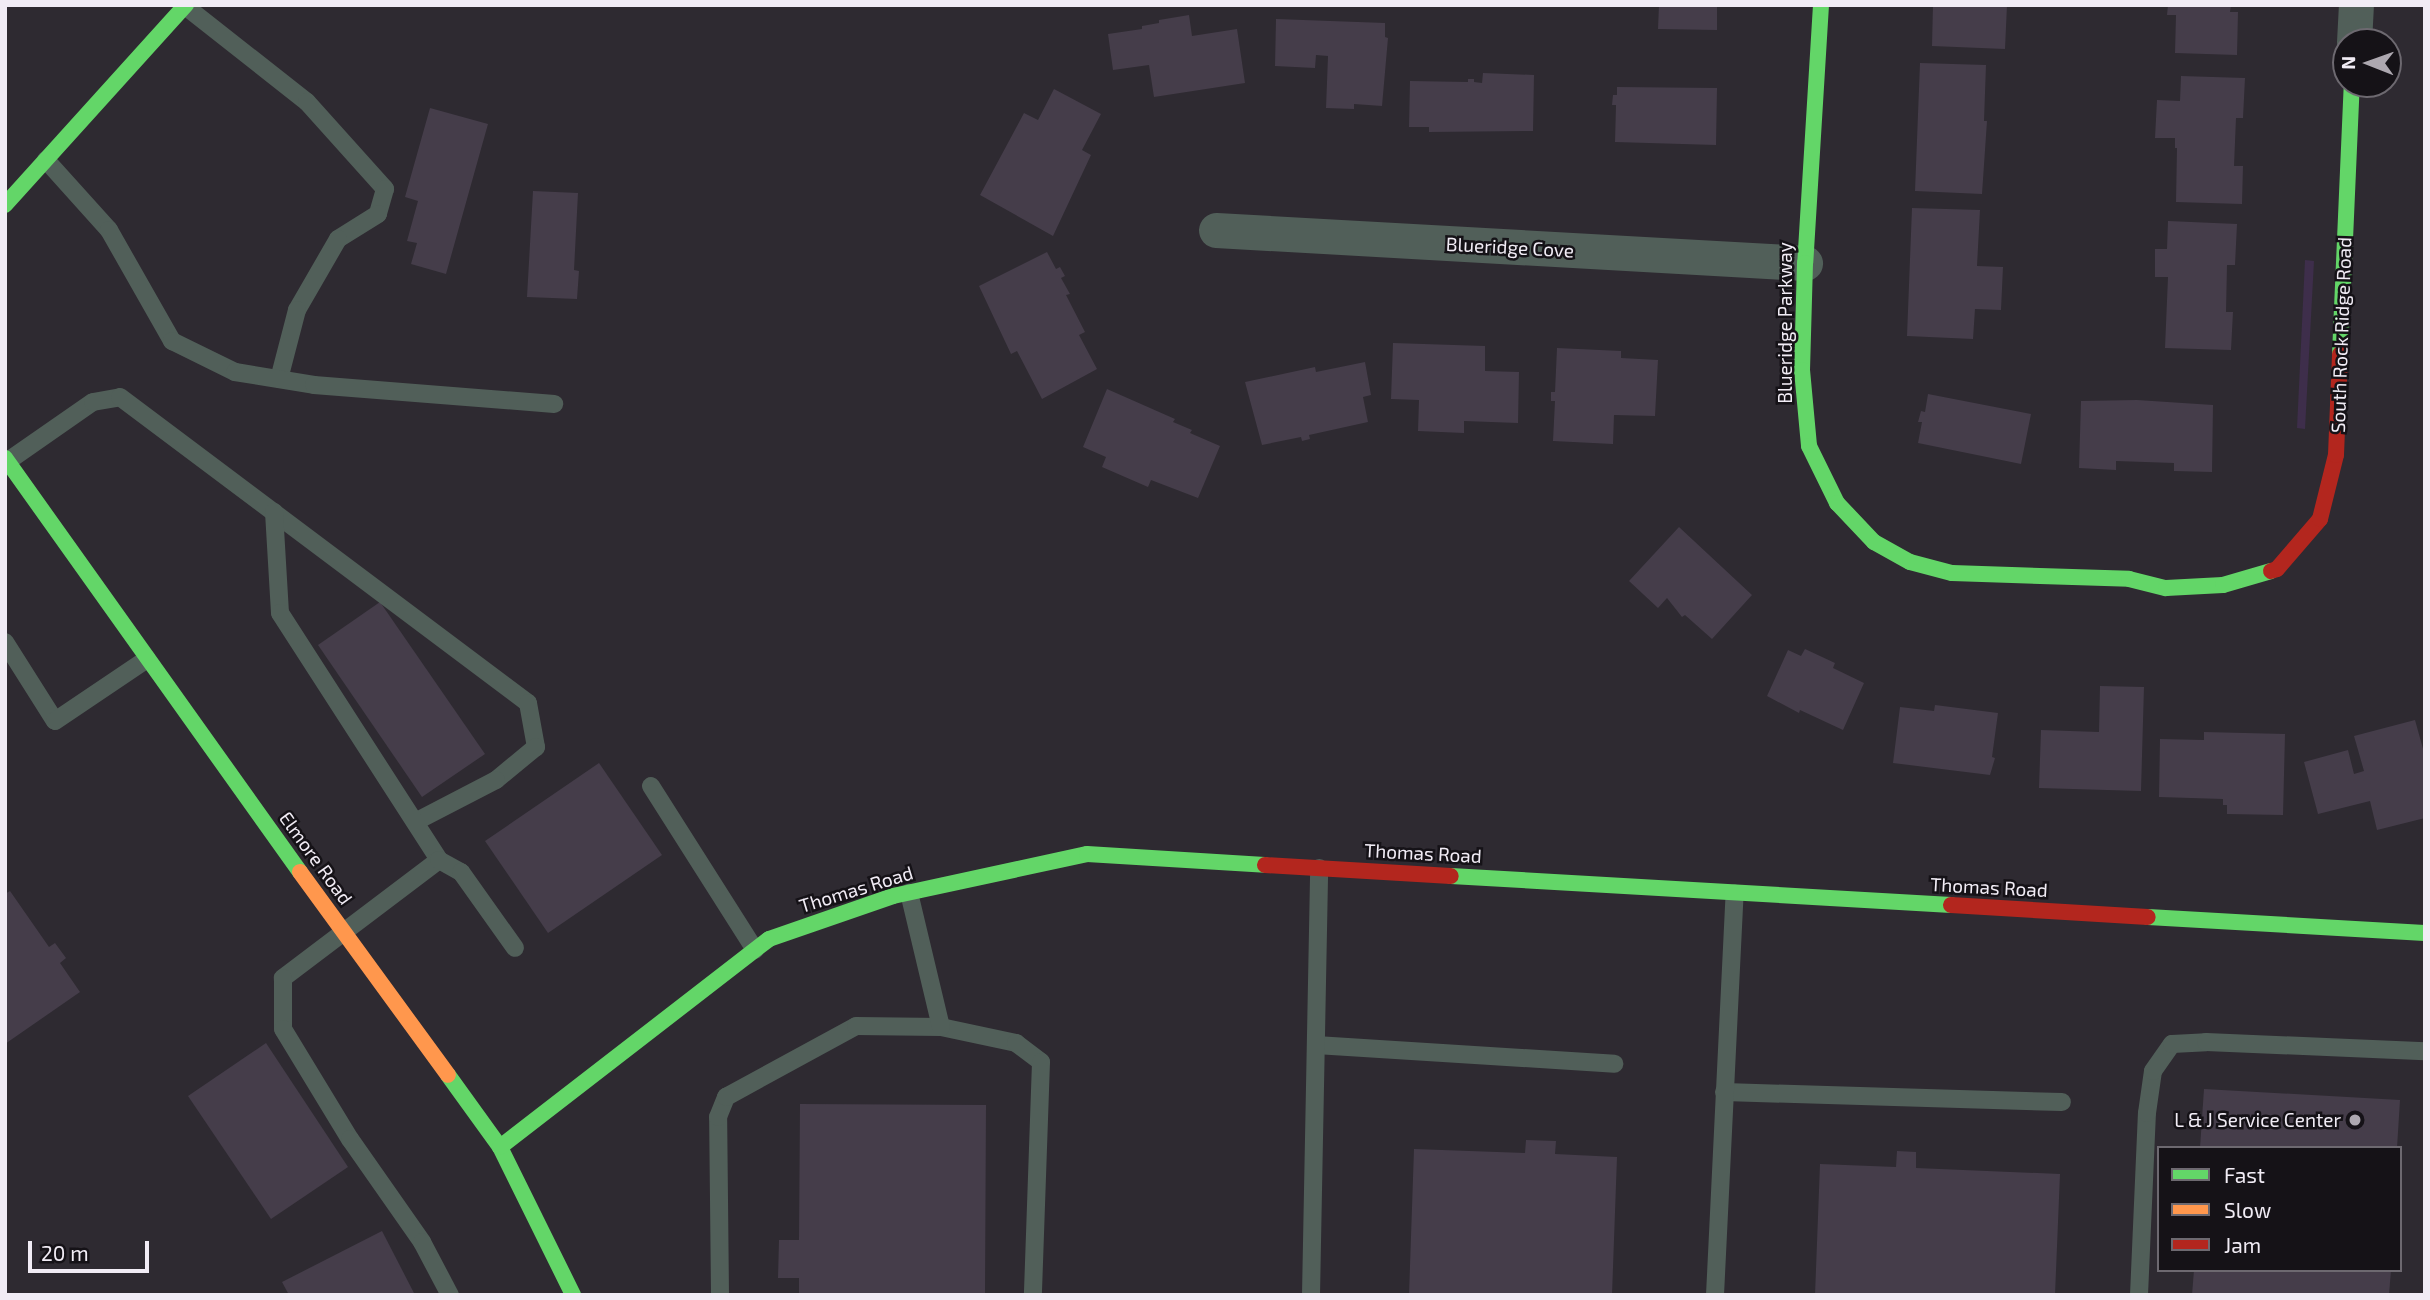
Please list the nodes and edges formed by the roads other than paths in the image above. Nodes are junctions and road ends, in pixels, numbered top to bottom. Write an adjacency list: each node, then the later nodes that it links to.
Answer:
1 (1821, 5): 9 (street, Blueridge Parkway)
2 (2356, 5): 4 (street)
3 (185, 6): 6 (street); 10 (lane)
4 (2355, 28)
5 (2351, 98): 14 (street, South Rock Ridge Road)
6 (46, 160): 7 (street); 10 (lane)
7 (5, 205)
8 (1216, 230): 9 (street, Blueridge Cove)
9 (1805, 263): 14 (street, Blueridge Parkway)
10 (279, 379): 11 (lane)
11 (554, 404)
12 (6, 460): 13 (lane); 16 (street, Elmore Road)
13 (274, 512): 18 (lane); 18 (lane)
14 (2277, 569)
15 (5, 642): 16 (lane)
16 (147, 659): 23 (street, Elmore Road)
17 (650, 786): 26 (lane)
18 (415, 822): 19 (lane)
19 (439, 860): 23 (lane); 25 (lane)
20 (1319, 868): 21 (street, Thomas Road); 22 (street, Thomas Road); 28 (lane)
21 (909, 892): 26 (street, Thomas Road); 27 (lane)
22 (1735, 893): 24 (street, Thomas Road); 31 (lane)
23 (344, 932): 33 (street, Elmore Road); 34 (lane)
24 (2425, 933)
25 (515, 948)
26 (755, 950): 33 (street, Thomas Road)
27 (941, 1027): 36 (lane); 37 (lane)
28 (1316, 1045): 30 (lane); 38 (lane)
29 (2425, 1051): 40 (lane)
30 (1614, 1064)
31 (1724, 1092): 32 (lane); 39 (lane)
32 (2062, 1102)
33 (500, 1147): 35 (street, Elmore Road)
34 (450, 1295)
35 (573, 1295)
36 (720, 1295)
37 (1033, 1295)
38 (1311, 1295)
39 (1715, 1295)
40 (2139, 1295)

